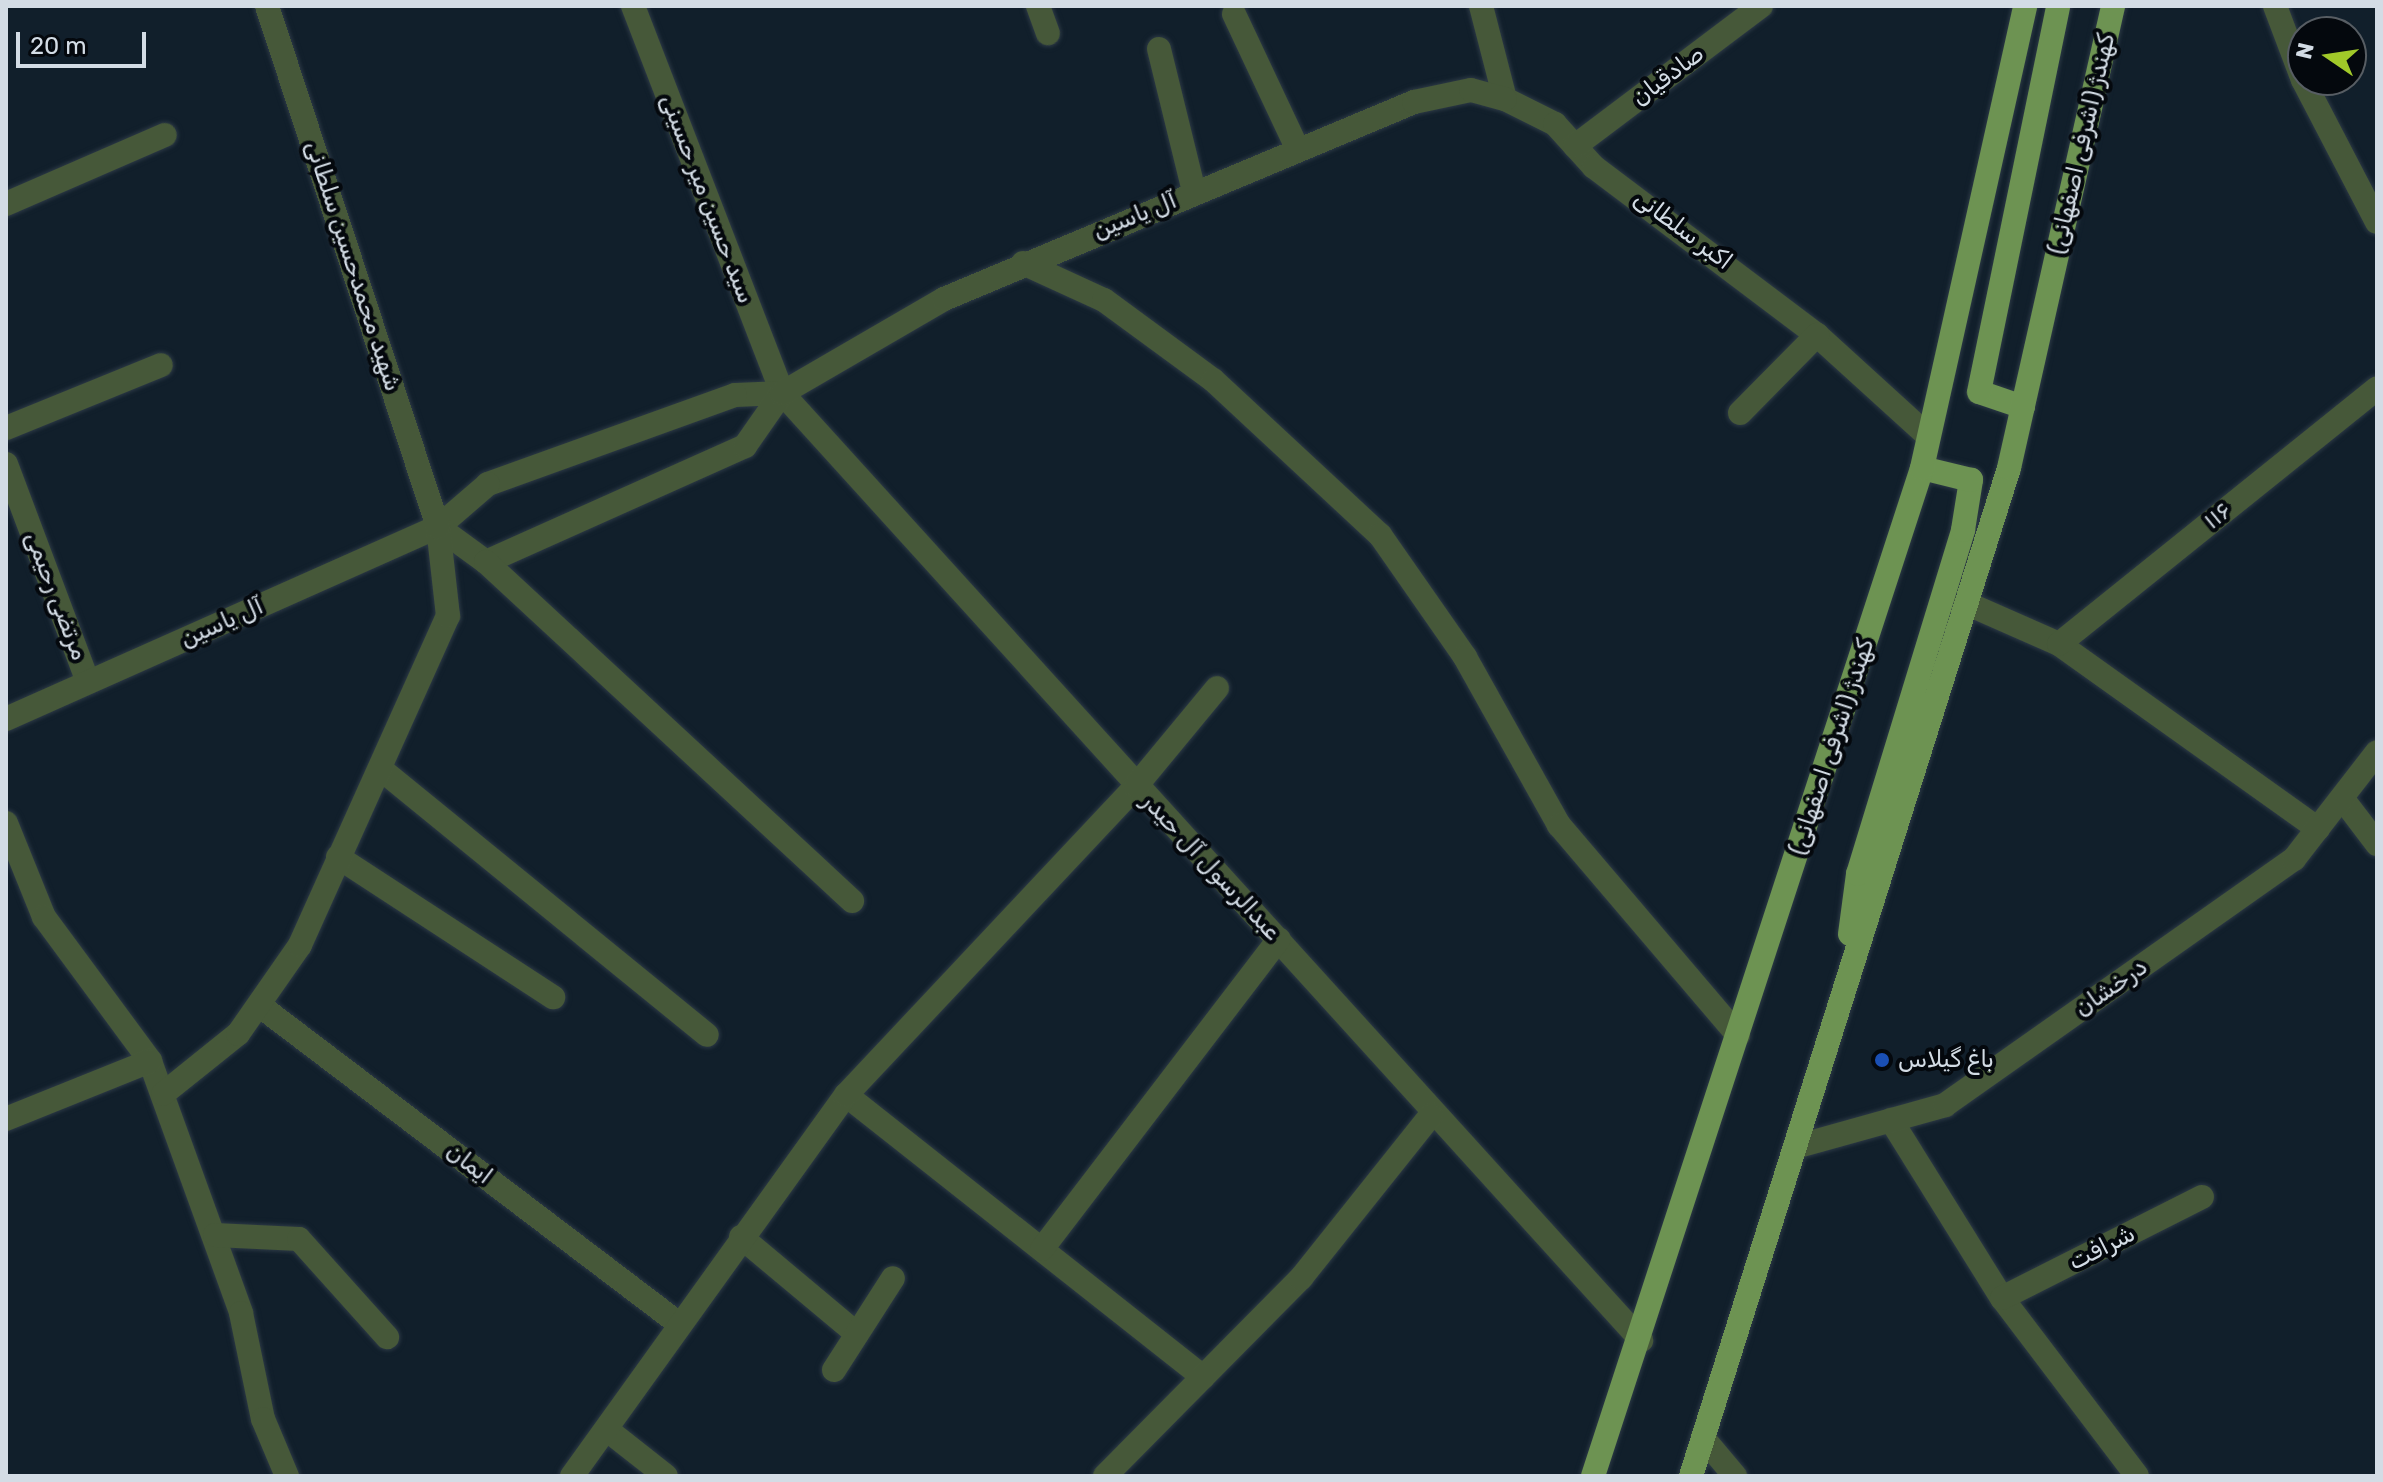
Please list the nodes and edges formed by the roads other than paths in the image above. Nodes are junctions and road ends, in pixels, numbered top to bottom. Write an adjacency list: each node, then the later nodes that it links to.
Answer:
1 (267, 6): 33 (street, شهید محمدحسین سلطانی)
2 (633, 6): 26 (street, سید حسین میر حسینی)
3 (1038, 6): 11 (street)
4 (1481, 6): 15 (street)
5 (1761, 6): 17 (street, صادقیان)
6 (2025, 6): 30 (main road, کهندژ (اشرفی اصفهانی))
7 (2058, 6): 27 (main road)
8 (2113, 6): 27 (main road, کهندژ (اشرفی اصفهانی))
9 (2275, 6): 12 (street)
10 (1234, 14): 18 (street)
11 (1048, 33)
12 (2287, 38)
13 (1159, 49): 19 (street)
14 (2311, 96): 21 (street)
15 (1505, 99): 17 (street, اکبر سلطانی); 18 (street, آل یاسین)
16 (165, 135): 20 (street)
17 (1575, 146): 23 (street, اکبر سلطانی)
18 (1298, 150): 19 (street, آل یاسین)
19 (1194, 191): 22 (street, آل یاسین)
20 (6, 204)
21 (2377, 222)
22 (1023, 263): 26 (street, آل یاسین); 54 (street)
23 (1817, 335): 28 (street); 30 (street, اکبر سلطانی)
24 (161, 365): 29 (street)
25 (2377, 388): 36 (street, ۱۱۶)
26 (782, 393): 33 (street, آل یاسین); 34 (street, آل یاسین); 42 (street, عبدالرسول آل حیدر)
27 (2023, 407): 35 (main road, کهندژ (اشرفی اصفهانی))
28 (1740, 413)
29 (6, 428)
30 (1928, 436): 32 (main road, کهندژ (اشرفی اصفهانی))
31 (6, 464): 37 (street, مرتضی رحیمی)
32 (1922, 468): 51 (main road); 54 (main road, کهندژ (اشرفی اصفهانی))
33 (438, 527): 34 (street); 37 (street, آل یاسین); 41 (street, شهید محمدحسین سلطانی)
34 (486, 562): 48 (street)
35 (1966, 603): 36 (street); 51 (main road, کهندژ (اشرفی اصفهانی))
36 (2059, 644): 45 (street)
37 (88, 682): 39 (street, آل یاسین)
38 (1217, 688): 42 (street)
39 (6, 719)
40 (2377, 752): 43 (street, درخشان)
41 (382, 770): 47 (street, شهید محمدحسین سلطانی); 53 (street)
42 (1136, 786): 49 (street, عبدالرسول آل حیدر); 57 (street)
43 (2342, 798): 45 (street, درخشان); 46 (street)
44 (6, 823): 55 (street)
45 (2318, 829): 60 (street, درخشان)
46 (2377, 844)
47 (338, 857): 50 (street); 52 (street, شهید محمدحسین سلطانی)
48 (852, 901)
49 (1279, 939): 58 (street, عبدالرسول آل حیدر); 65 (street)
50 (553, 997)
51 (1841, 999): 61 (main road, کهندژ (اشرفی اصفهانی))
52 (259, 1005): 56 (street, شهید محمدحسین سلطانی); 68 (street, ایمان)
53 (707, 1035)
54 (1738, 1035): 71 (main road, کهندژ (اشرفی اصفهانی))
55 (150, 1061): 56 (street); 59 (street)
56 (163, 1094): 63 (street)
57 (846, 1095): 64 (street); 65 (street)
58 (1431, 1115): 71 (street, عبدالرسول آل حیدر); 73 (street)
59 (6, 1119)
60 (1891, 1120): 61 (street, درخشان); 67 (street)
61 (1795, 1147): 75 (main road, کهندژ (اشرفی اصفهانی))
62 (2202, 1197): 67 (street, شرافت)
63 (215, 1235): 70 (street); 76 (street)
64 (741, 1237): 68 (street); 69 (street)
65 (1042, 1249): 73 (street)
66 (893, 1278): 69 (street)
67 (2002, 1298): 83 (street)
68 (678, 1323): 74 (street)
69 (857, 1334): 72 (street)
70 (387, 1337)
71 (1641, 1340): 80 (main road, کهندژ (اشرفی اصفهانی))
72 (834, 1370)
73 (1203, 1377): 79 (street)
74 (610, 1432): 77 (street); 78 (street)
75 (1703, 1438): 81 (main road, کهندژ (اشرفی اصفهانی)); 82 (street)
76 (287, 1476)
77 (572, 1476)
78 (666, 1476)
79 (1105, 1476)
80 (1593, 1476)
81 (1691, 1476)
82 (1735, 1476)
83 (2137, 1476)

